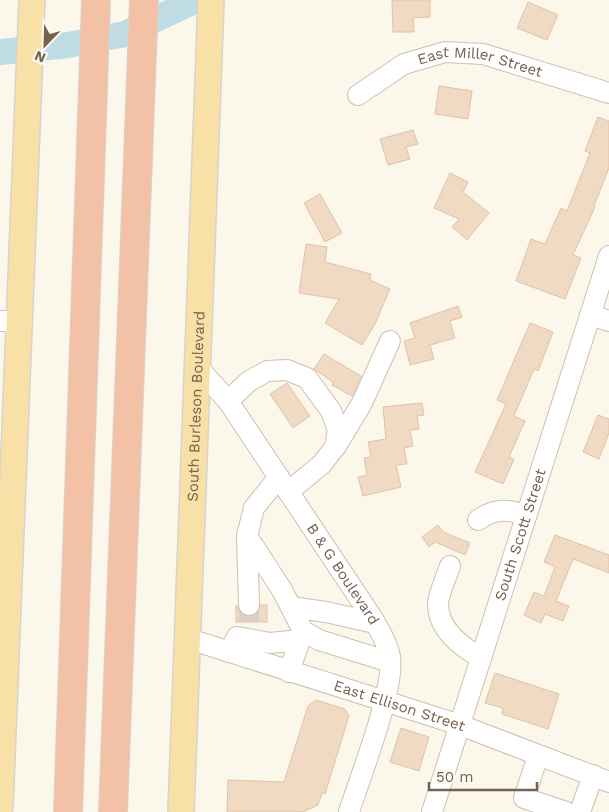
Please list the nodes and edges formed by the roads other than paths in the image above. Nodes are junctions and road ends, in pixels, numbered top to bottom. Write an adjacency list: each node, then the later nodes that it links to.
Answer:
1 (32, 0): 9 (main road)
2 (96, 0): 37 (highway)
3 (144, 0): 38 (highway)
4 (211, 0): 12 (main road, South Burleson Boulevard)
5 (609, 93): 6 (street, East Miller Street)
6 (358, 95)
7 (609, 256): 8 (street, South Scott Street)
8 (590, 315): 10 (street); 16 (street, South Scott Street)
9 (10, 321): 21 (main road)
10 (609, 321)
11 (390, 341): 14 (street)
12 (196, 365): 13 (street, B & G Boulevard); 25 (main road, South Burleson Boulevard)
13 (228, 401): 14 (street); 15 (street, B & G Boulevard)
14 (335, 447): 15 (street)
15 (284, 484): 18 (street); 23 (street, B & G Boulevard)
16 (526, 515): 17 (street); 27 (street, South Scott Street)
17 (478, 520)
18 (247, 536): 20 (street); 22 (street)
19 (450, 566): 27 (street)
20 (290, 607): 23 (street); 24 (street)
21 (4, 610): 30 (main road)
22 (249, 622): 24 (street); 26 (street)
23 (375, 623): 28 (street, B & G Boulevard)
24 (302, 636): 28 (street); 29 (street)
25 (186, 638): 26 (street, East Ellison Street); 39 (main road, South Burleson Boulevard)
26 (230, 652): 29 (street, East Ellison Street)
27 (481, 658): 32 (street, South Scott Street)
28 (390, 662): 31 (street, B & G Boulevard)
29 (289, 672): 31 (street, East Ellison Street)
30 (3, 689): 35 (main road)
31 (384, 701): 32 (street, East Ellison Street); 40 (street, B & G Boulevard)
32 (460, 725): 33 (street, East Ellison Street); 41 (street, South Scott Street)
33 (538, 756): 34 (street, East Ellison Street); 36 (street)
34 (601, 778): 43 (street)
35 (0, 794)
36 (521, 805): 42 (street)
37 (68, 812)
38 (113, 812)
39 (181, 812)
40 (349, 812)
41 (432, 812)
42 (566, 812)
43 (580, 812)

